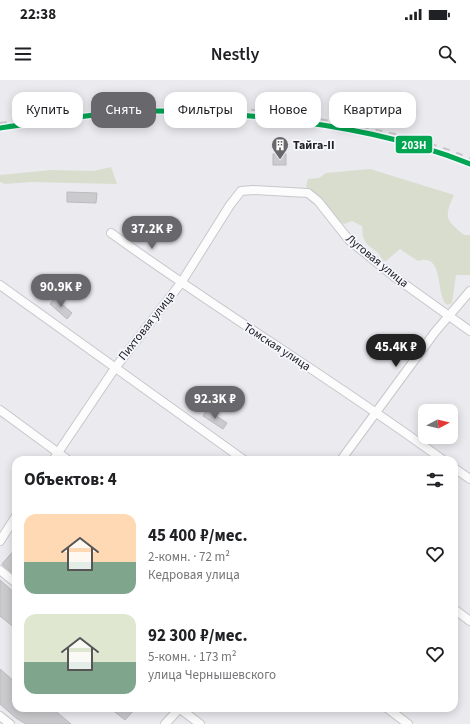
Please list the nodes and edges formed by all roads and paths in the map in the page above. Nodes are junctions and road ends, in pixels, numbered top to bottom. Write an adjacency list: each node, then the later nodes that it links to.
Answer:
1 (240, 191): 3 (street, Пихтовая улица); 6 (street, Луговая улица)
2 (111, 233): 3 (street, Томская улица)
3 (180, 283): 8 (street, Пихтовая улица); 10 (street, Томская улица)
4 (0, 285): 8 (street)
5 (470, 291): 6 (street)
6 (450, 316): 7 (street, Луговая улица); 10 (street)
7 (470, 331)
8 (115, 368): 11 (street, Пихтовая улица); 14 (street)
9 (0, 410): 11 (street)
10 (376, 411): 15 (street); 16 (street, Томская улица)
11 (58, 452): 12 (street, Пихтовая улица); 13 (street)
12 (56, 456)
13 (63, 456)
14 (238, 456)
15 (344, 456)
16 (438, 456)
17 (458, 471): 18 (street)
18 (470, 479)
19 (12, 522): 20 (street)
20 (0, 541)
21 (0, 570): 22 (street)
22 (12, 580)
23 (458, 612): 24 (street)
24 (470, 620)
25 (176, 712): 30 (street)
26 (185, 712): 31 (street)
27 (392, 712): 32 (street)
28 (0, 716): 29 (street)
29 (10, 724)
30 (165, 724)
31 (200, 724)
32 (408, 724)

